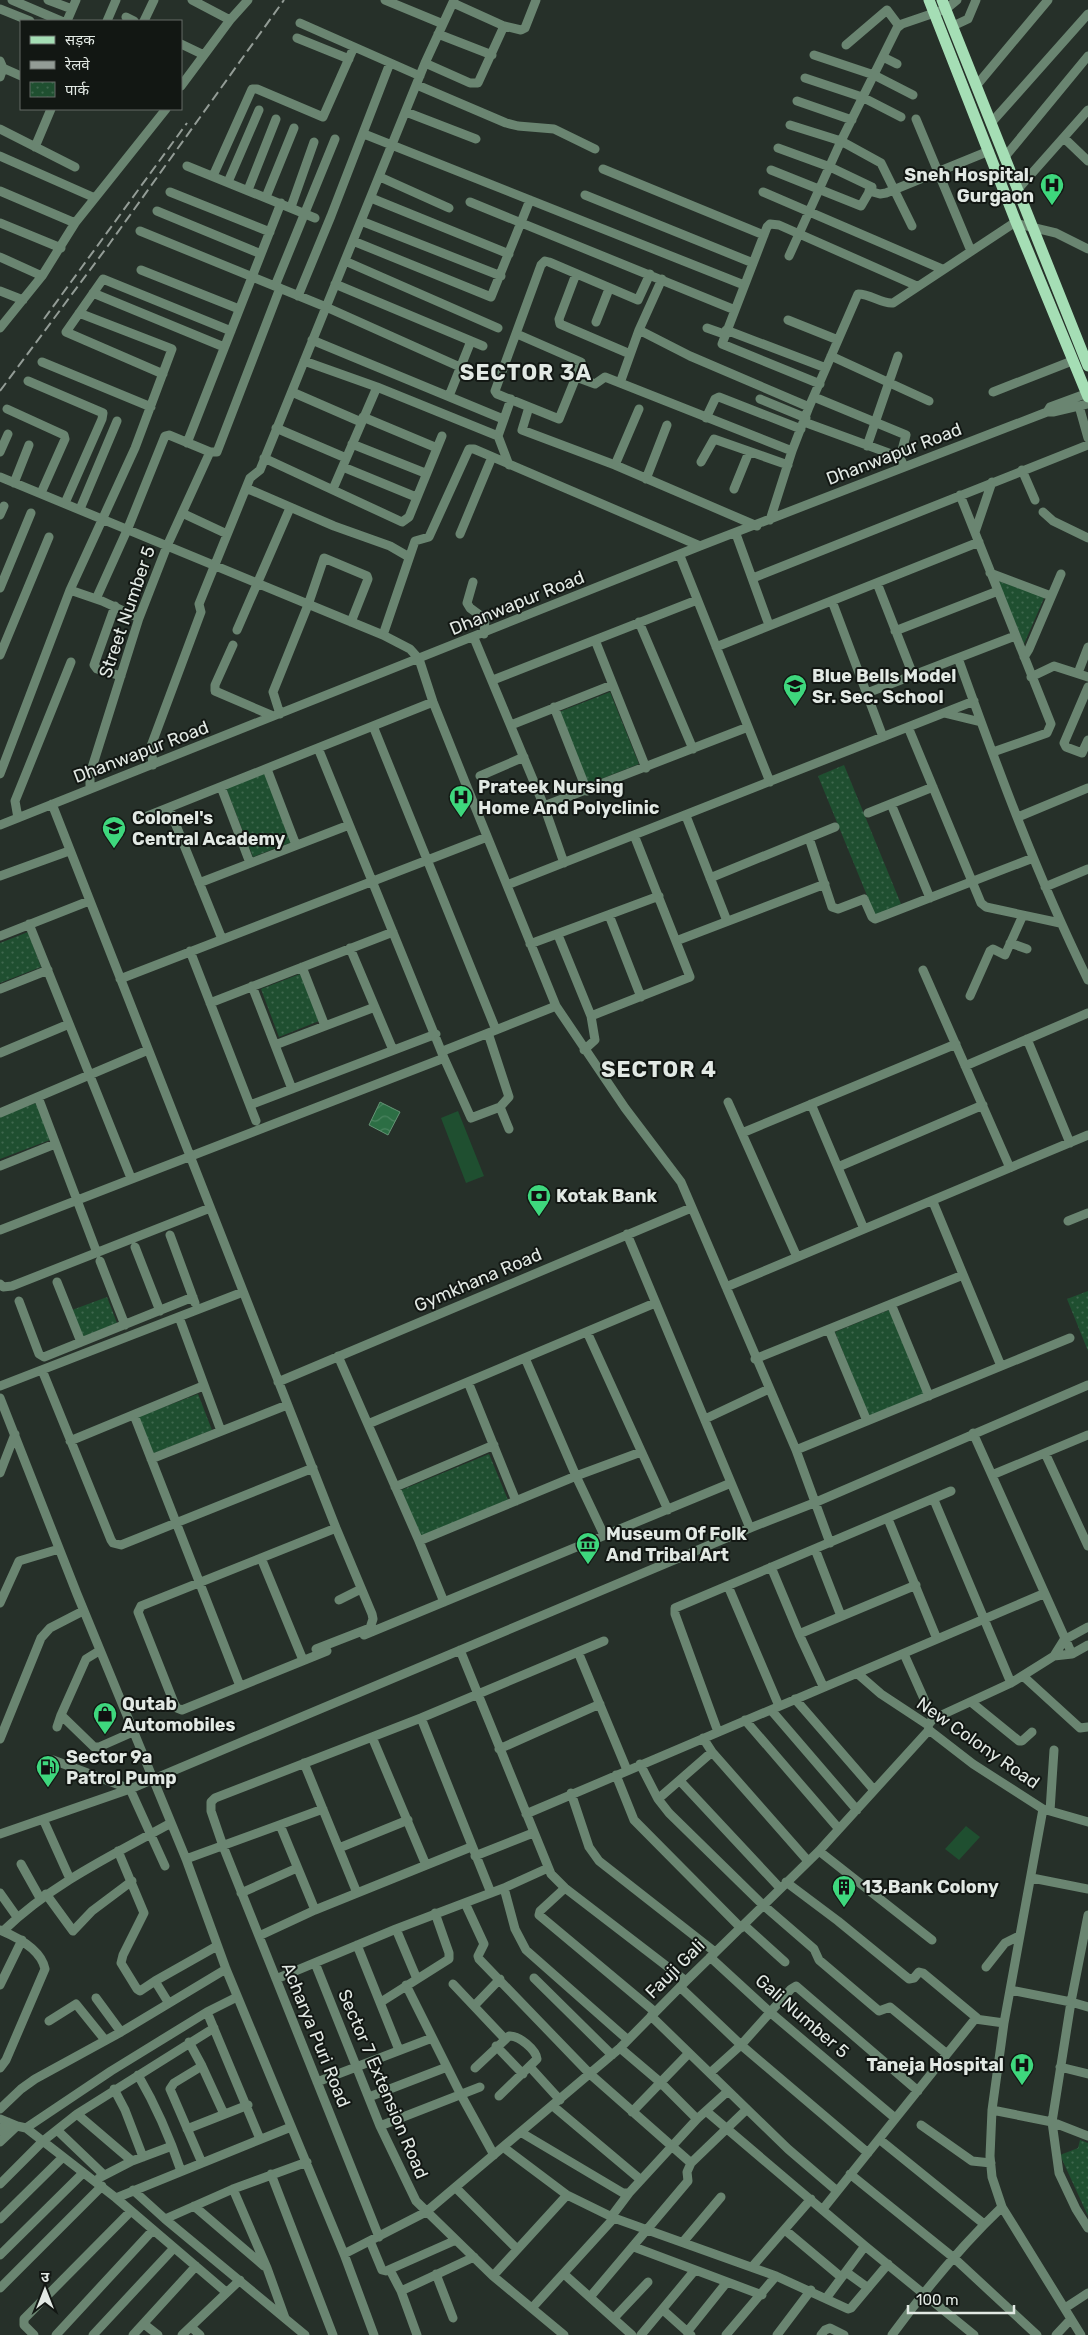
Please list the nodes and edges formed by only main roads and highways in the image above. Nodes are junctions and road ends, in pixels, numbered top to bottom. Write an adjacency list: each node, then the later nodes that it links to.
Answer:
1 (929, 0): 4 (main road)
2 (944, 4): 3 (main road)
3 (1088, 366)
4 (1086, 399)

